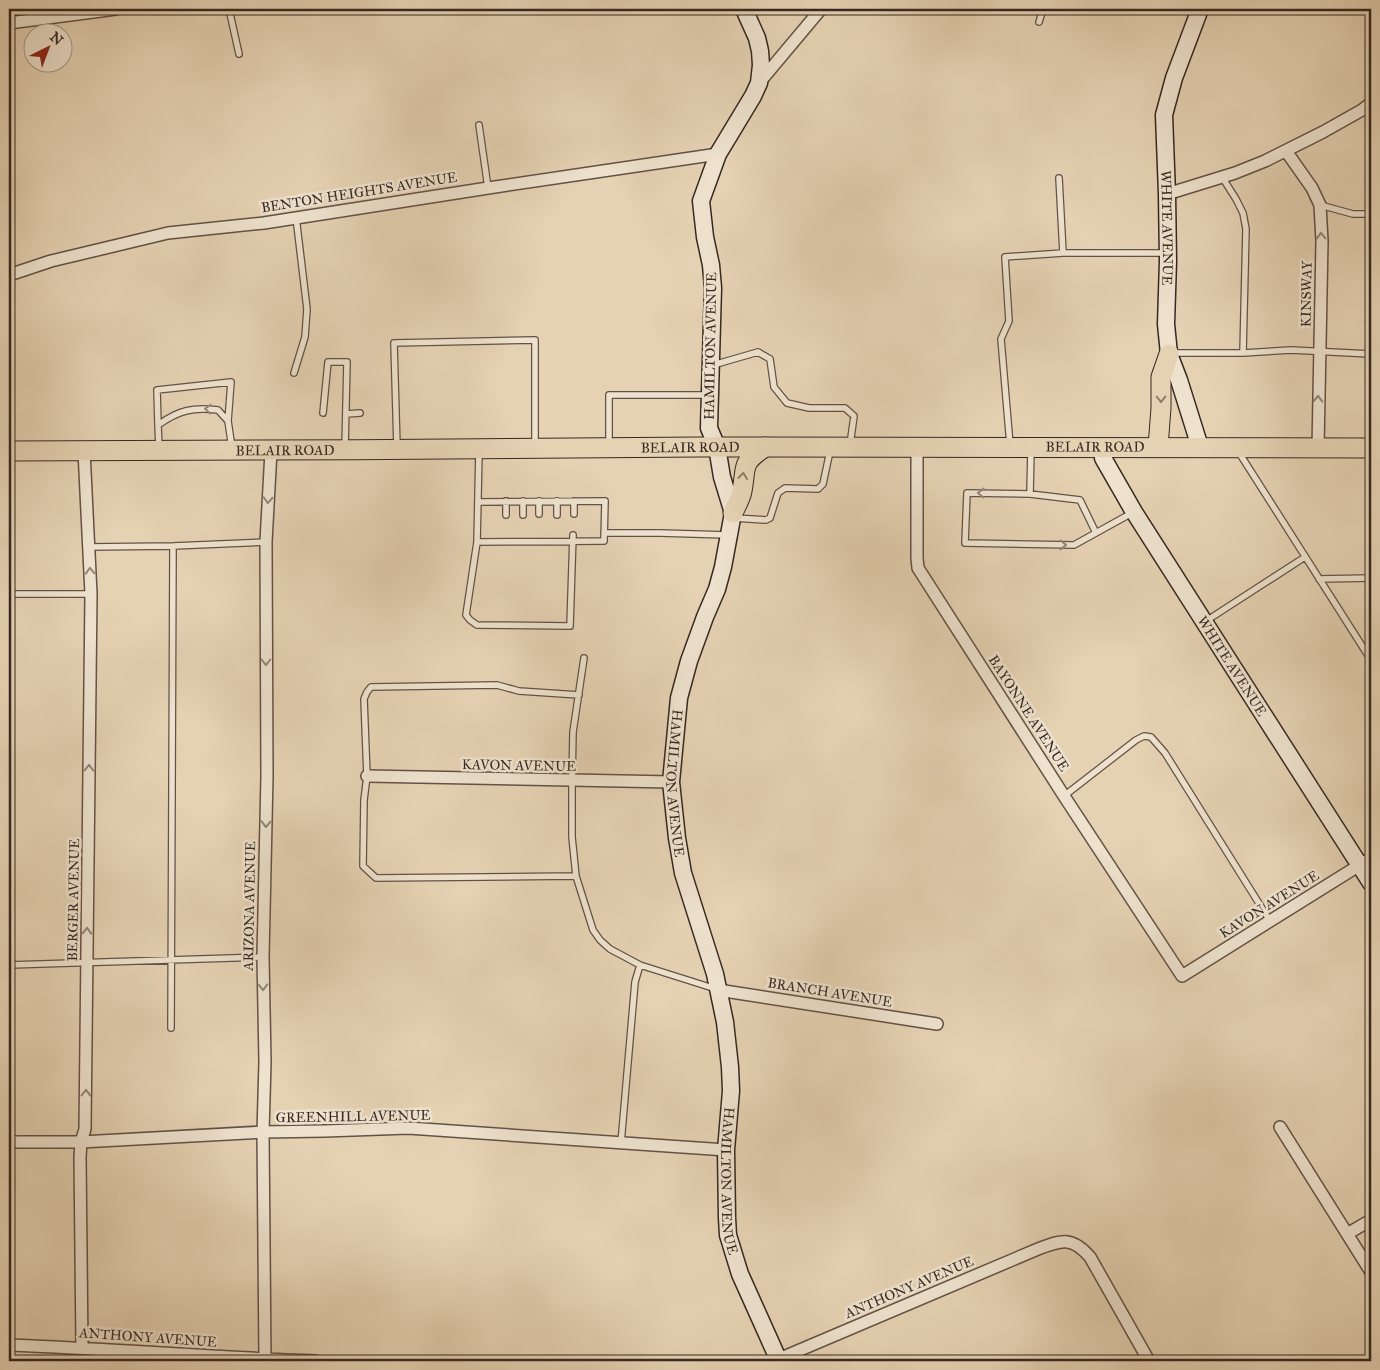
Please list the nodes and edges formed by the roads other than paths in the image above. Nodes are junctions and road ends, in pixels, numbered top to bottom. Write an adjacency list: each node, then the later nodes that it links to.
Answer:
1 (116, 9): 8 (street)
2 (229, 9): 9 (lane)
3 (744, 9): 10 (street, HAMILTON AVENUE)
4 (821, 9): 10 (street)
5 (1043, 9): 7 (lane)
6 (1200, 9): 18 (street, WHITE AVENUE)
7 (1039, 22)
8 (9, 23)
9 (239, 54)
10 (759, 83): 14 (street, HAMILTON AVENUE)
11 (1371, 103): 13 (street)
12 (479, 125): 17 (lane)
13 (1286, 151): 15 (street); 19 (street, KINSWAY)
14 (718, 154): 17 (street, BENTON HEIGHTS AVENUE); 29 (street, HAMILTON AVENUE)
15 (1222, 177): 18 (street); 26 (lane)
16 (1059, 178): 22 (lane)
17 (488, 188): 21 (street, BENTON HEIGHTS AVENUE)
18 (1167, 194): 23 (street, WHITE AVENUE)
19 (1320, 205): 20 (lane); 25 (street, KINSWAY, one-way to 19)
20 (1371, 214)
21 (296, 217): 24 (street, BENTON HEIGHTS AVENUE); 30 (lane)
22 (1064, 253): 23 (lane); 42 (lane)
23 (1168, 253): 27 (street, WHITE AVENUE)
24 (9, 276)
25 (1320, 352): 26 (lane); 28 (lane); 48 (street, KINSWAY, one-way to 25)
26 (1243, 353): 27 (lane)
27 (1169, 354): 37 (street, WHITE AVENUE); 45 (main road, one-way to 45)
28 (1371, 354)
29 (711, 366): 31 (street, HAMILTON AVENUE); 40 (lane)
30 (294, 373)
31 (710, 396): 38 (street, HAMILTON AVENUE); 47 (lane)
32 (323, 413): 34 (lane)
33 (360, 413): 34 (lane)
34 (346, 414): 52 (lane)
35 (228, 421): 36 (lane, one-way to 36); 36 (lane); 57 (lane)
36 (158, 425): 56 (lane)
37 (1200, 446): 45 (main road, BELAIR ROAD); 46 (main road, BELAIR ROAD)
38 (717, 447): 39 (main road, BELAIR ROAD); 47 (main road, BELAIR ROAD); 72 (street, HAMILTON AVENUE)
39 (765, 447): 40 (main road, BELAIR ROAD); 72 (main road, one-way to 39)
40 (841, 447): 41 (main road, BELAIR ROAD); 72 (lane)
41 (917, 447): 42 (main road, BELAIR ROAD); 93 (street, BAYONNE AVENUE)
42 (1010, 447): 43 (main road, BELAIR ROAD)
43 (1031, 447): 44 (main road, BELAIR ROAD); 59 (lane)
44 (1104, 447): 45 (main road, BELAIR ROAD); 66 (street, WHITE AVENUE)
45 (1158, 447)
46 (1236, 447): 48 (main road, BELAIR ROAD); 81 (lane)
47 (609, 448): 51 (main road, BELAIR ROAD)
48 (1318, 448): 49 (main road, BELAIR ROAD)
49 (1371, 448)
50 (479, 449): 51 (main road, BELAIR ROAD); 53 (main road, BELAIR ROAD); 64 (lane)
51 (535, 449): 53 (lane)
52 (345, 450): 53 (main road, BELAIR ROAD); 58 (main road, BELAIR ROAD)
53 (397, 450)
54 (9, 451): 55 (main road, BELAIR ROAD)
55 (84, 451): 56 (main road, BELAIR ROAD); 80 (street, BERGER AVENUE)
56 (160, 451): 57 (main road, BELAIR ROAD)
57 (232, 451): 58 (main road, BELAIR ROAD)
58 (271, 451): 77 (street, ARIZONA AVENUE, one-way to 77)
59 (1030, 494): 73 (lane); 73 (lane, one-way to 73)
60 (523, 501): 61 (lane); 65 (lane); 71 (lane)
61 (539, 501): 62 (lane); 67 (lane)
62 (557, 501): 63 (lane); 68 (lane)
63 (574, 501): 69 (lane); 74 (lane)
64 (478, 502): 65 (lane); 78 (lane)
65 (506, 502): 70 (lane)
66 (1134, 512): 73 (lane); 86 (street, WHITE AVENUE)
67 (539, 514)
68 (557, 514)
69 (574, 514)
70 (506, 515)
71 (523, 515)
72 (733, 516): 75 (street, HAMILTON AVENUE)
73 (1096, 533)
74 (604, 534): 75 (lane); 76 (lane)
75 (729, 535): 92 (street, HAMILTON AVENUE)
76 (573, 538): 78 (lane); 78 (lane)
77 (266, 542): 79 (lane); 98 (street, ARIZONA AVENUE, one-way to 98)
78 (477, 542)
79 (173, 546): 80 (lane); 99 (lane)
80 (88, 547): 85 (street, BERGER AVENUE, one-way to 80)
81 (1305, 557): 83 (lane); 86 (lane)
82 (1371, 578): 83 (lane)
83 (1319, 579): 88 (lane)
84 (9, 594): 85 (lane)
85 (91, 594): 100 (street, BERGER AVENUE, one-way to 85)
86 (1204, 622): 94 (street, WHITE AVENUE)
87 (584, 658): 89 (lane)
88 (1371, 660)
89 (579, 695): 90 (lane); 91 (lane)
90 (367, 776): 91 (street, KAVON AVENUE); 95 (lane)
91 (572, 781): 92 (street, KAVON AVENUE); 95 (lane)
92 (671, 782): 104 (street, HAMILTON AVENUE)
93 (1064, 796): 97 (lane); 103 (street, BAYONNE AVENUE)
94 (1366, 861): 96 (street, WHITE AVENUE); 97 (street, KAVON AVENUE)
95 (576, 876): 102 (lane)
96 (1371, 883)
97 (1270, 920): 103 (street, KAVON AVENUE)
98 (263, 957): 99 (lane); 108 (street, ARIZONA AVENUE, one-way to 108)
99 (171, 960): 100 (lane); 106 (lane)
100 (87, 964): 101 (lane); 110 (street, BERGER AVENUE, one-way to 100)
101 (9, 965)
102 (640, 965): 104 (lane); 111 (lane)
103 (1182, 976)
104 (718, 990): 105 (street, BRANCH AVENUE); 112 (street, HAMILTON AVENUE)
105 (937, 1024)
106 (171, 1028)
107 (1280, 1127): 114 (street)
108 (263, 1132): 110 (street, GREENHILL AVENUE); 111 (street, GREENHILL AVENUE); 118 (street, ARIZONA AVENUE)
109 (9, 1142): 110 (street, GREENHILL AVENUE)
110 (81, 1142): 117 (street, BERGER AVENUE)
111 (621, 1142): 112 (street, GREENHILL AVENUE)
112 (726, 1150): 120 (street, HAMILTON AVENUE)
113 (1371, 1220): 114 (street)
114 (1347, 1234): 115 (street)
115 (1371, 1272)
116 (9, 1345): 117 (street, ANTHONY AVENUE)
117 (82, 1348): 118 (street, ANTHONY AVENUE)
118 (265, 1360): 119 (street, ANTHONY AVENUE)
119 (315, 1361)
120 (777, 1361): 121 (street, ANTHONY AVENUE)
121 (1149, 1361)

